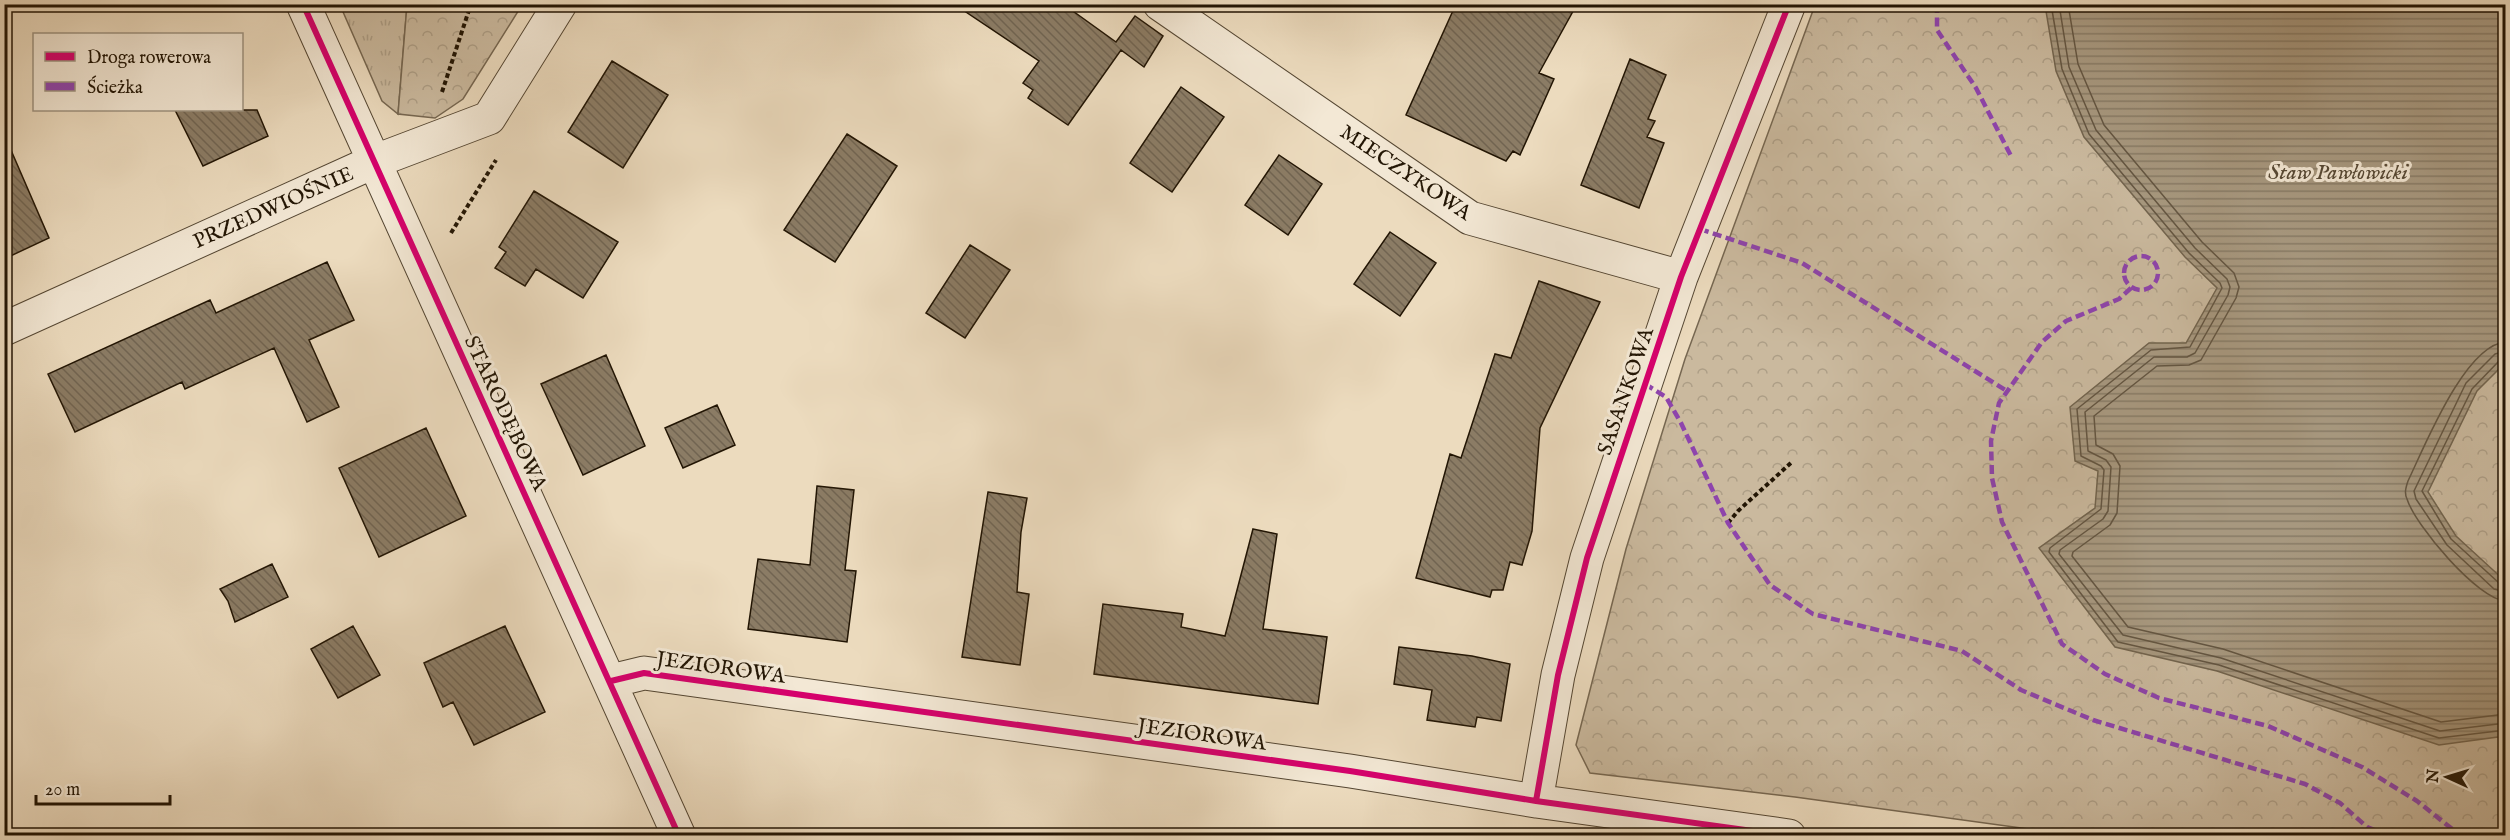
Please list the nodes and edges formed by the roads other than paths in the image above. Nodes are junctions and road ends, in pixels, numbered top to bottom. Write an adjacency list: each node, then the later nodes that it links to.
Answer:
1 (303, 4): 5 (street, STARODĘBOWA)
2 (560, 4): 5 (street, PRZEDWIOŚNIE)
3 (1160, 4): 6 (street, MIECZYKOWA)
4 (1789, 4): 6 (street, SASANKOWA)
5 (373, 162): 7 (street, PRZEDWIOŚNIE); 8 (street, STARODĘBOWA)
6 (1681, 277): 9 (street, SASANKOWA)
7 (4, 329)
8 (611, 681): 9 (street, JEZIOROWA); 10 (street, STARODĘBOWA)
9 (1536, 801): 11 (street, JEZIOROWA)
10 (679, 836)
11 (1789, 836)

